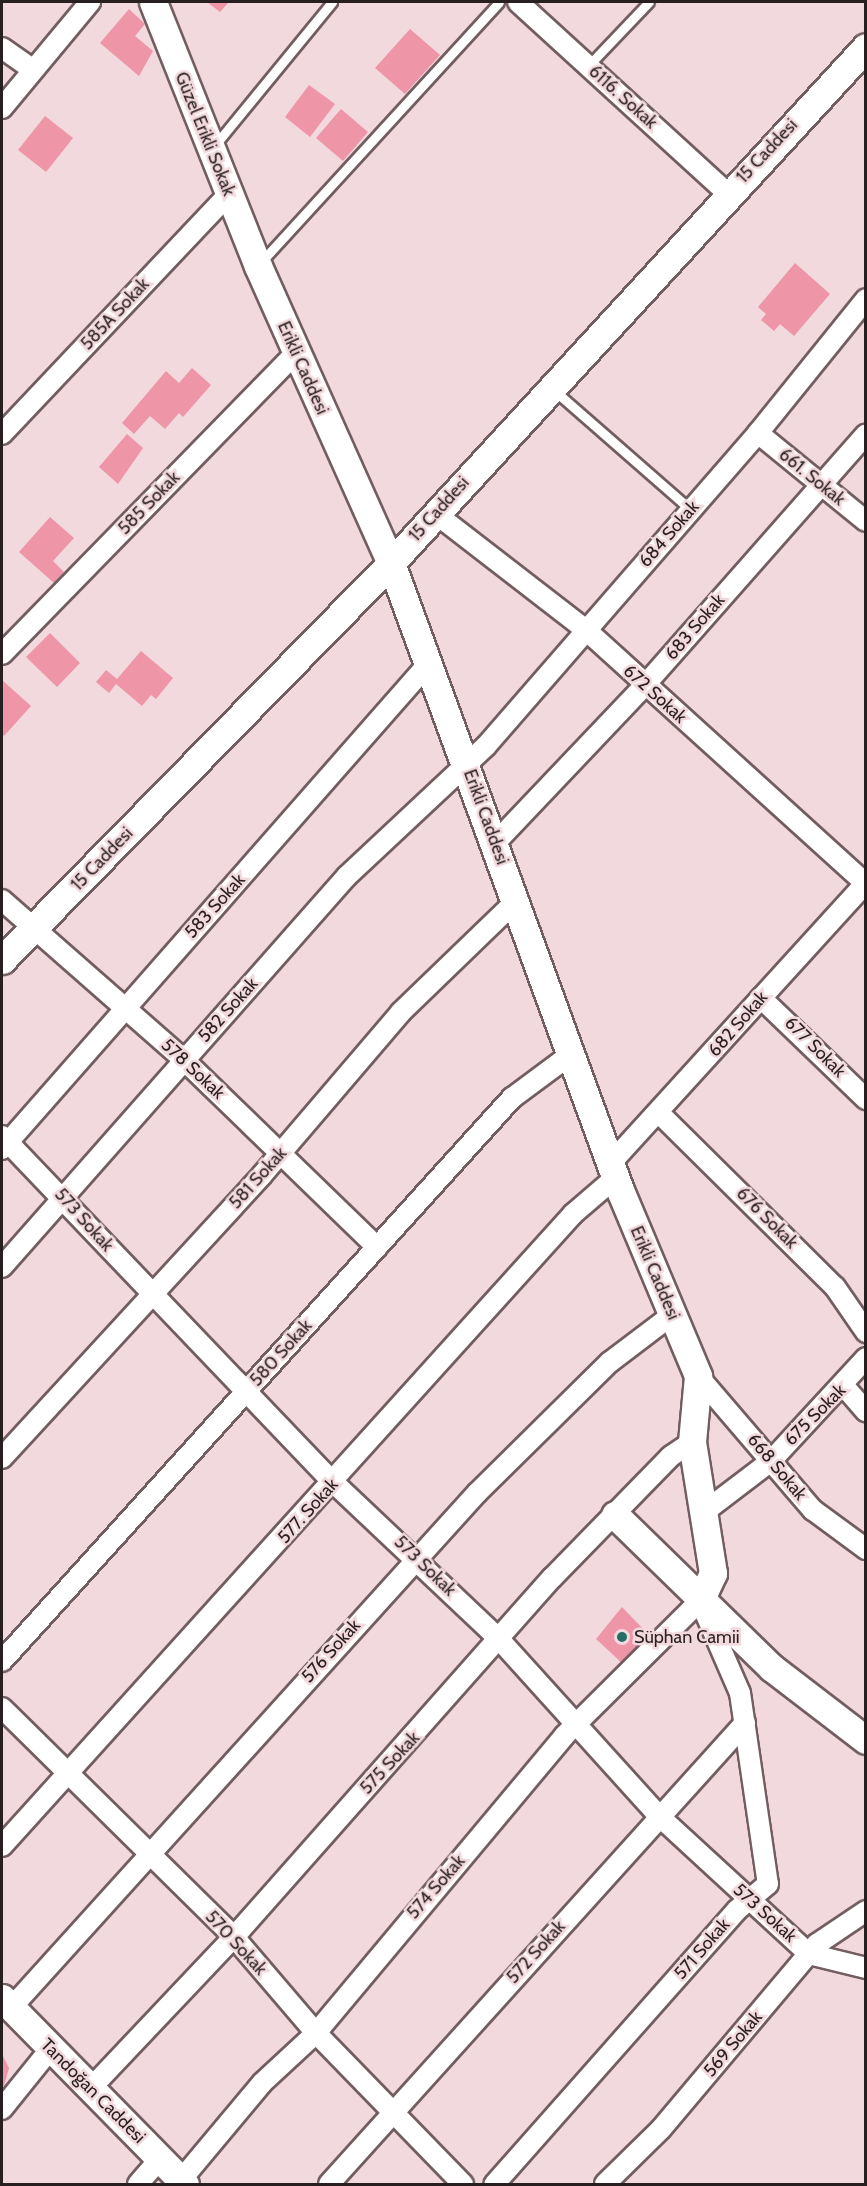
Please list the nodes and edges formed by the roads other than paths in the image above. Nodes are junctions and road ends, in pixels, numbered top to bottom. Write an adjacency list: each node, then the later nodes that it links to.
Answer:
1 (90, 2): 10 (street)
2 (153, 2): 12 (street, Güzel Erikli Sokak)
3 (332, 2): 12 (lane)
4 (499, 2): 15 (lane)
5 (518, 2): 9 (street, 6116. Sokak)
6 (649, 2): 9 (lane)
7 (866, 47): 13 (street, 15 Caddesi)
8 (2, 48): 10 (street)
9 (588, 66): 13 (street, 6116. Sokak)
10 (33, 70): 11 (street)
11 (2, 108)
12 (211, 149): 14 (street, Güzel Erikli Sokak)
13 (727, 193): 18 (street, 15 Caddesi)
14 (229, 194): 15 (street, Güzel Erikli Sokak); 20 (street, 585A Sokak)
15 (258, 266): 17 (street, Erikli Caddesi)
16 (866, 299): 19 (street, 684 Sokak)
17 (296, 353): 26 (street, Erikli Caddesi); 28 (street, 585 Sokak)
18 (551, 387): 23 (lane); 24 (street, 15 Caddesi)
19 (759, 433): 22 (street, 661. Sokak); 23 (street, 684 Sokak)
20 (2, 434)
21 (866, 434): 22 (street, 683 Sokak)
22 (821, 483): 25 (street, 661. Sokak); 30 (street, 683 Sokak)
23 (691, 510): 27 (street, 684 Sokak)
24 (436, 514): 26 (street, 15 Caddesi); 27 (street, 672 Sokak)
25 (866, 521)
26 (390, 563): 29 (street, Erikli Caddesi); 36 (street, 15 Caddesi)
27 (585, 630): 30 (street, 672 Sokak); 31 (street, 684 Sokak)
28 (2, 654)
29 (429, 663): 31 (street, Erikli Caddesi); 39 (street, 583 Sokak)
30 (645, 685): 32 (street, 683 Sokak); 33 (street, 672 Sokak)
31 (468, 765): 32 (street, Erikli Caddesi); 41 (street, 582 Sokak)
32 (496, 842): 35 (street, Erikli Caddesi)
33 (865, 883): 38 (street, 682 Sokak)
34 (2, 900): 36 (street, 578 Sokak)
35 (516, 901): 40 (street, Erikli Caddesi); 45 (street, 581 Sokak)
36 (34, 927): 37 (street, 15 Caddesi); 39 (street, 578 Sokak)
37 (2, 960)
38 (761, 998): 42 (street, 677 Sokak); 43 (street, 682 Sokak)
39 (125, 1006): 41 (street, 578 Sokak); 44 (street, 583 Sokak)
40 (570, 1055): 46 (street, Erikli Caddesi); 48 (street, 580 Sokak)
41 (184, 1060): 45 (street, 578 Sokak); 47 (street, 582 Sokak)
42 (866, 1099)
43 (659, 1113): 46 (street, 682 Sokak); 52 (street, 676 Sokak)
44 (4, 1143): 47 (street, 573 Sokak)
45 (282, 1152): 48 (street, 578 Sokak); 50 (street, 581 Sokak)
46 (613, 1171): 51 (street, Erikli Caddesi); 61 (street, 577. Sokak)
47 (63, 1196): 49 (street, 582 Sokak); 50 (street, 573 Sokak)
48 (377, 1247): 56 (street, 580 Sokak)
49 (2, 1267)
50 (151, 1293): 56 (street, 573 Sokak); 59 (street, 581 Sokak)
51 (672, 1315): 54 (street, Erikli Caddesi); 65 (street, 576 Sokak)
52 (866, 1332)
53 (866, 1358): 55 (street, 675 Sokak)
54 (698, 1376): 58 (street); 60 (street, 668 Sokak)
55 (843, 1385): 57 (street); 60 (street, 675 Sokak)
56 (246, 1390): 61 (street, 573 Sokak); 68 (street, 580 Sokak)
57 (866, 1411)
58 (692, 1442): 62 (street); 63 (street, 575 Sokak)
59 (2, 1458)
60 (771, 1461): 62 (street, 675 Sokak); 64 (street, 668 Sokak)
61 (334, 1483): 65 (street, 573 Sokak); 73 (street, 577. Sokak)
62 (704, 1512): 66 (street)
63 (615, 1515): 66 (street); 67 (street, 575 Sokak)
64 (866, 1549)
65 (418, 1557): 67 (street, 573 Sokak); 76 (street, 576 Sokak)
66 (700, 1601): 70 (street, 571 Sokak); 71 (street, 574 Sokak); 72 (street)
67 (500, 1640): 71 (street, 573 Sokak); 79 (street, 575 Sokak)
68 (2, 1661)
69 (2, 1708): 73 (street, 570 Sokak)
70 (745, 1723): 74 (street, 572 Sokak); 77 (street, 571 Sokak)
71 (575, 1725): 74 (street, 573 Sokak); 83 (street, 574 Sokak)
72 (866, 1740)
73 (69, 1773): 75 (street, 577. Sokak); 76 (street, 570 Sokak)
74 (659, 1816): 77 (street, 573 Sokak); 87 (street, 572 Sokak)
75 (2, 1846)
76 (151, 1858): 79 (street, 570 Sokak); 82 (street, 576 Sokak)
77 (750, 1899): 80 (street, 573 Sokak); 93 (street, 571 Sokak)
78 (866, 1911): 80 (street, 569 Sokak)
79 (234, 1938): 83 (street, 570 Sokak); 85 (street, 575 Sokak)
80 (809, 1954): 81 (street, 573 Sokak); 94 (street, 569 Sokak)
81 (866, 1968)
82 (6, 2003): 84 (street, Tandoğan Caddesi)
83 (315, 2033): 87 (street, 570 Sokak); 89 (street, 574 Sokak)
84 (51, 2048): 85 (street, Tandoğan Caddesi); 86 (street)
85 (91, 2088): 88 (street, Tandoğan Caddesi)
86 (2, 2109)
87 (394, 2112): 91 (street, 572 Sokak); 92 (street, 570 Sokak)
88 (160, 2159): 89 (street, Tandoğan Caddesi); 90 (street)
89 (183, 2182)
90 (138, 2184)
91 (329, 2184)
92 (463, 2184)
93 (495, 2184)
94 (605, 2184)

